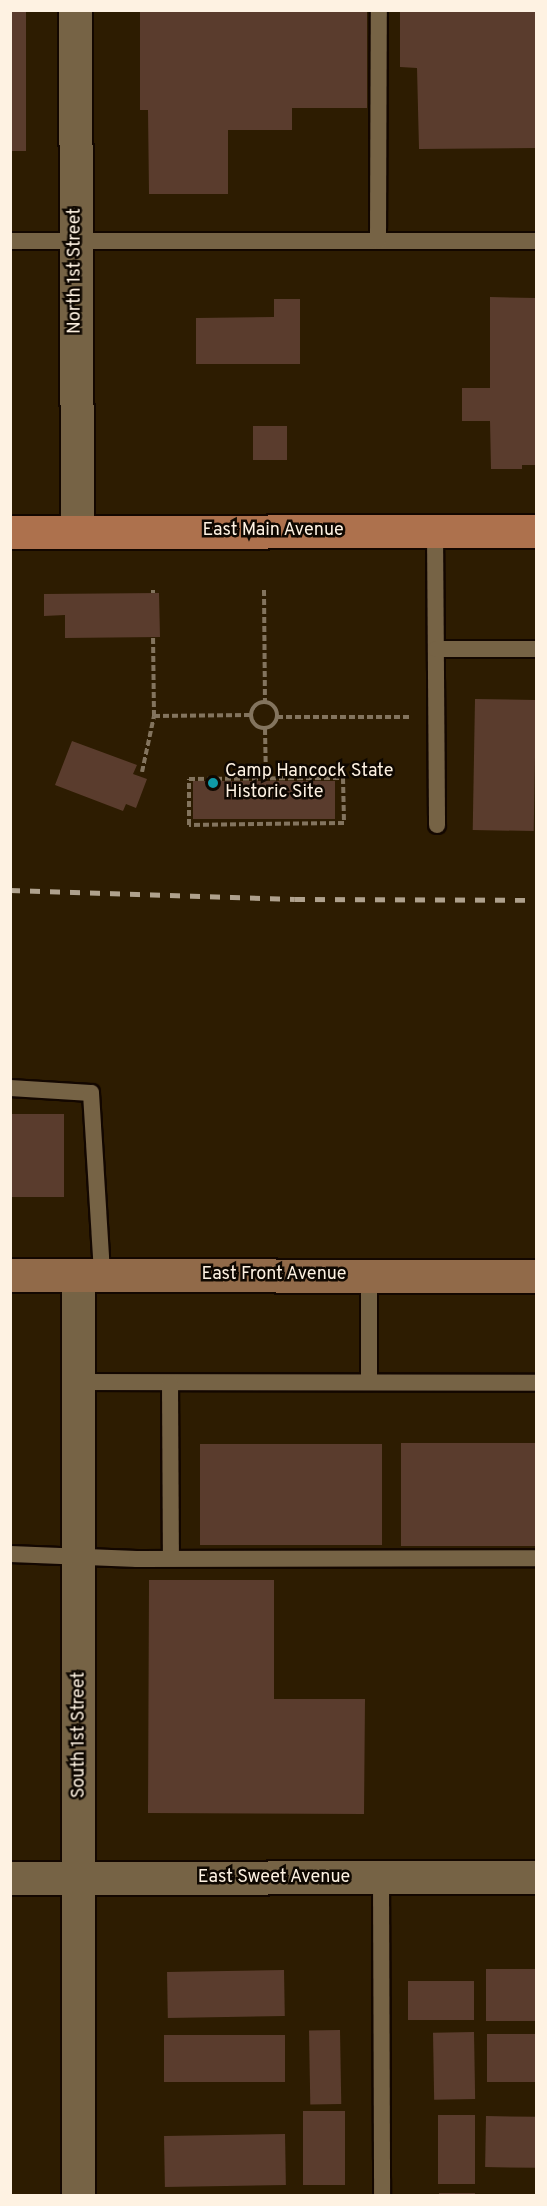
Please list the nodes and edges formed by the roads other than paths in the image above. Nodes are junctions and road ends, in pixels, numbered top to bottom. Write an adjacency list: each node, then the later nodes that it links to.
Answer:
1 (75, 10): 4 (street, North 1st Street)
2 (379, 10): 5 (lane)
3 (10, 241): 4 (lane)
4 (76, 241): 5 (lane); 10 (street, North 1st Street)
5 (378, 241): 6 (lane)
6 (537, 241)
7 (435, 531): 8 (main road, East Main Avenue); 10 (main road, East Main Avenue); 11 (lane)
8 (537, 531)
9 (10, 532): 10 (main road, East Main Avenue)
10 (77, 532)
11 (436, 649): 12 (lane); 13 (lane)
12 (537, 649)
13 (437, 825)
14 (10, 1088): 16 (lane)
15 (10, 1275): 16 (street, East Front Avenue)
16 (90, 1275): 17 (street, East Front Avenue); 20 (street, South 1st Street)
17 (369, 1275): 18 (street, East Front Avenue); 19 (lane)
18 (537, 1276)
19 (369, 1381): 21 (lane); 22 (lane)
20 (79, 1382): 21 (lane); 24 (street, South 1st Street)
21 (170, 1383): 25 (lane)
22 (537, 1383)
23 (10, 1554): 24 (lane)
24 (80, 1554): 25 (lane); 29 (street, South 1st Street)
25 (171, 1558): 26 (lane)
26 (537, 1558)
27 (537, 1877): 30 (street, East Sweet Avenue)
28 (10, 1878): 29 (street, East Sweet Avenue)
29 (79, 1878): 30 (street, East Sweet Avenue); 31 (street, South 1st Street)
30 (381, 1878): 32 (lane)
31 (78, 2196)
32 (382, 2196)

